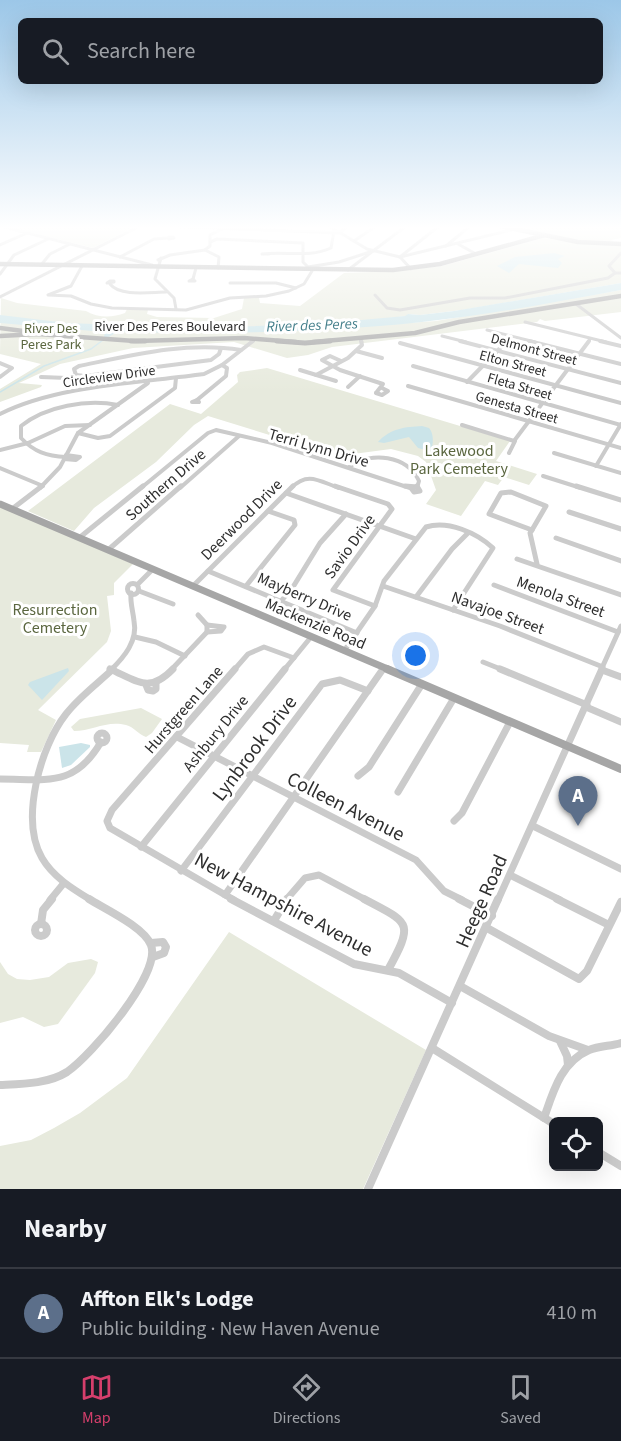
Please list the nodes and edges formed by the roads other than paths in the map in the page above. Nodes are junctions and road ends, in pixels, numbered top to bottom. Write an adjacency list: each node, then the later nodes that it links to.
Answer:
1 (31, 281): 15 (street)
2 (73, 281): 8 (street)
3 (156, 281): 9 (street)
4 (306, 281): 10 (street)
5 (590, 281): 13 (street)
6 (237, 283): 10 (street)
7 (110, 284): 11 (street)
8 (71, 286): 16 (street); 16 (street)
9 (161, 288): 11 (street); 12 (street)
10 (297, 288): 18 (street)
11 (155, 291): 12 (street)
12 (166, 292): 18 (street)
13 (375, 295)
14 (621, 296): 17 (main road, River Des Peres Boulevard)
15 (0, 297)
16 (75, 297): 18 (street)
17 (576, 304): 26 (main road, River Des Peres Boulevard); 27 (street)
18 (176, 309)
19 (525, 322): 29 (street)
20 (0, 328): 22 (main road, River Des Peres Boulevard)
21 (487, 330): 25 (street)
22 (38, 334): 23 (main road, River Des Peres Boulevard); 30 (main road, River Des Peres Boulevard)
23 (0, 336)
24 (442, 336): 36 (street, Delmont Street)
25 (510, 336): 36 (street); 38 (street)
26 (361, 338): 28 (main road, River Des Peres Boulevard); 35 (street)
27 (621, 338)
28 (255, 339): 30 (main road, River Des Peres Boulevard); 34 (street)
29 (591, 339): 32 (street); 38 (street)
30 (150, 340): 37 (street)
31 (400, 343): 46 (street, Elton Street)
32 (621, 346)
33 (221, 348): 34 (street); 37 (street); 50 (street)
34 (241, 350): 43 (street)
35 (356, 351): 39 (street); 40 (street)
36 (499, 351): 46 (street); 47 (street, Delmont Street)
37 (152, 352): 50 (street)
38 (580, 353): 42 (street); 47 (street)
39 (382, 358)
40 (341, 361): 44 (street); 44 (street)
41 (0, 363): 53 (street)
42 (621, 364)
43 (222, 365): 55 (street, Circleview Drive); 65 (street)
44 (331, 366): 49 (street); 51 (street)
45 (413, 366): 58 (street, Fleta Street)
46 (483, 366): 58 (street); 62 (street, Elton Street)
47 (568, 369): 60 (street, Delmont Street); 62 (street)
48 (300, 370): 51 (street)
49 (340, 370): 52 (street); 56 (street)
50 (76, 375): 54 (street)
51 (316, 375): 57 (street)
52 (360, 376): 56 (street); 63 (street)
53 (0, 377)
54 (45, 377)
55 (176, 378): 59 (street, Circleview Drive); 74 (street)
56 (368, 379): 64 (street)
57 (336, 381)
58 (467, 381): 66 (street, Fleta Street)
59 (150, 382): 68 (street); 69 (street, Circleview Drive)
60 (621, 383)
61 (408, 386): 70 (street, Genesta Street)
62 (555, 386): 66 (street); 67 (street, Elton Street)
63 (348, 387)
64 (382, 387)
65 (197, 400)
66 (542, 403): 70 (street); 73 (street, Fleta Street)
67 (621, 403)
68 (118, 405): 71 (street); 77 (street)
69 (0, 414)
70 (528, 421): 76 (street); 78 (street, Genesta Street)
71 (90, 425): 74 (street); 77 (street)
72 (462, 425): 76 (street)
73 (621, 425): 78 (street)
74 (78, 433): 83 (street)
75 (239, 436): 85 (street, Terri Lynn Drive); 103 (street, Terri Lynn Drive); 106 (street, Southern Drive)
76 (514, 441): 81 (street)
77 (26, 443): 80 (street); 83 (street)
78 (609, 445): 79 (street, Genesta Street); 84 (street)
79 (621, 448)
80 (0, 450)
81 (509, 453)
82 (554, 453): 84 (street)
83 (65, 457): 90 (street)
84 (596, 465): 87 (street)
85 (349, 467): 85 (street, Terri Lynn Drive)
86 (0, 468): 90 (street)
87 (621, 473)
88 (543, 476): 92 (street)
89 (311, 478): 91 (street, Deerwood Drive); 96 (street)
90 (43, 486): 94 (street)
91 (286, 493): 95 (street, Deerwood Drive); 98 (street)
92 (621, 500)
93 (0, 504): 94 (main road, Mackenzie Road)
94 (12, 509): 103 (main road, Mackenzie Road)
95 (268, 511): 111 (street, Deerwood Drive); 114 (street)
96 (391, 511): 99 (street, Savio Drive)
97 (569, 512): 100 (street)
98 (346, 514): 99 (street); 119 (street)
99 (379, 526): 105 (street); 121 (street, Savio Drive)
100 (621, 529)
101 (532, 530): 101 (street); 109 (street)
102 (468, 533): 105 (street); 118 (street); 122 (street)
103 (79, 538): 106 (main road, Mackenzie Road)
104 (556, 538): 108 (street)
105 (416, 539): 115 (street)
106 (108, 550): 110 (main road, Mackenzie Road)
107 (517, 559): 109 (street)
108 (621, 561)
109 (537, 564): 117 (street)
110 (153, 569): 113 (main road, Mackenzie Road); 116 (street)
111 (208, 571): 113 (street, Deerwood Drive); 114 (street, Mayberry Drive)
112 (494, 585): 124 (street, Menola Street)
113 (194, 586): 127 (main road, Mackenzie Road)
114 (246, 586): 119 (street, Mayberry Drive)
115 (383, 586): 118 (street, Navajoe Street); 121 (street)
116 (136, 590): 120 (street); 126 (street)
117 (621, 595)
118 (416, 597): 122 (street, Navajoe Street)
119 (282, 600): 125 (street, Mayberry Drive)
120 (173, 604)
121 (375, 606): 125 (street)
122 (453, 610): 133 (street, Navajoe Street)
123 (198, 615): 129 (street)
124 (619, 632): 133 (street, Heege Road)
125 (357, 633): 128 (street)
126 (135, 637): 129 (street); 134 (street)
127 (311, 637): 128 (main road, Mackenzie Road); 130 (street, Ashbury Drive)
128 (344, 651): 132 (main road, Mackenzie Road)
129 (185, 656): 134 (street)
130 (294, 658): 142 (street, Hurstgreen Lane); 145 (street, Ashbury Drive)
131 (483, 662): 139 (street)
132 (384, 668): 136 (main road, Mackenzie Road); 137 (street)
133 (602, 668): 135 (street, Navajoe Street); 139 (street, Heege Road)
134 (110, 669): 150 (street)
135 (621, 677)
136 (422, 684): 138 (main road, Mackenzie Road); 148 (street)
137 (368, 691): 147 (street, Lynbrook Drive); 152 (street)
138 (454, 698): 140 (main road, Mackenzie Road); 151 (street)
139 (586, 706): 141 (street); 144 (street, Heege Road)
140 (510, 722): 144 (main road, Mackenzie Road); 154 (street)
141 (621, 722)
142 (177, 737): 145 (street, Colleen Avenue); 153 (street, Hurstgreen Lane)
143 (101, 742): 150 (street)
144 (568, 746): 146 (main road, Mackenzie Road); 155 (street, Heege Road)
145 (214, 756): 147 (street, Colleen Avenue); 156 (street, Ashbury Drive)
146 (621, 769)
147 (253, 776): 152 (street, Colleen Avenue); 158 (street, Lynbrook Drive)
148 (358, 776)
149 (0, 779): 150 (street)
150 (38, 779): 160 (street)
151 (398, 792)
152 (293, 797): 161 (street); 163 (street, Colleen Avenue)
153 (107, 821): 156 (street, New Hampshire Avenue)
154 (454, 821)
155 (533, 826): 157 (street); 159 (street, Heege Road)
156 (141, 847): 158 (street, New Hampshire Avenue)
157 (621, 869)
158 (182, 871): 161 (street, New Hampshire Avenue)
159 (510, 875): 163 (street, Heege Road); 166 (street)
160 (64, 884): 165 (street); 168 (street)
161 (225, 895): 164 (street, New Hampshire Avenue)
162 (621, 902): 166 (street)
163 (492, 916): 167 (street, Heege Road)
164 (275, 919): 170 (street, New Hampshire Avenue); 170 (street)
165 (41, 924)
166 (609, 925): 167 (street)
167 (487, 928): 171 (street, Heege Road)
168 (151, 943): 169 (street); 169 (street)
169 (153, 957): 178 (street)
170 (388, 970): 172 (street, New Hampshire Avenue)
171 (460, 986): 172 (street, Heege Road); 173 (street)
172 (452, 1003): 175 (street, Heege Road)
173 (558, 1040): 176 (street); 177 (street)
174 (621, 1043): 176 (street)
175 (432, 1048): 179 (street); 183 (street, Heege Road)
176 (588, 1050): 177 (street)
177 (568, 1065): 179 (street)
178 (0, 1085)
179 (544, 1118): 180 (street)
180 (549, 1121)
181 (603, 1155): 182 (street)
182 (621, 1166)
183 (368, 1189)

